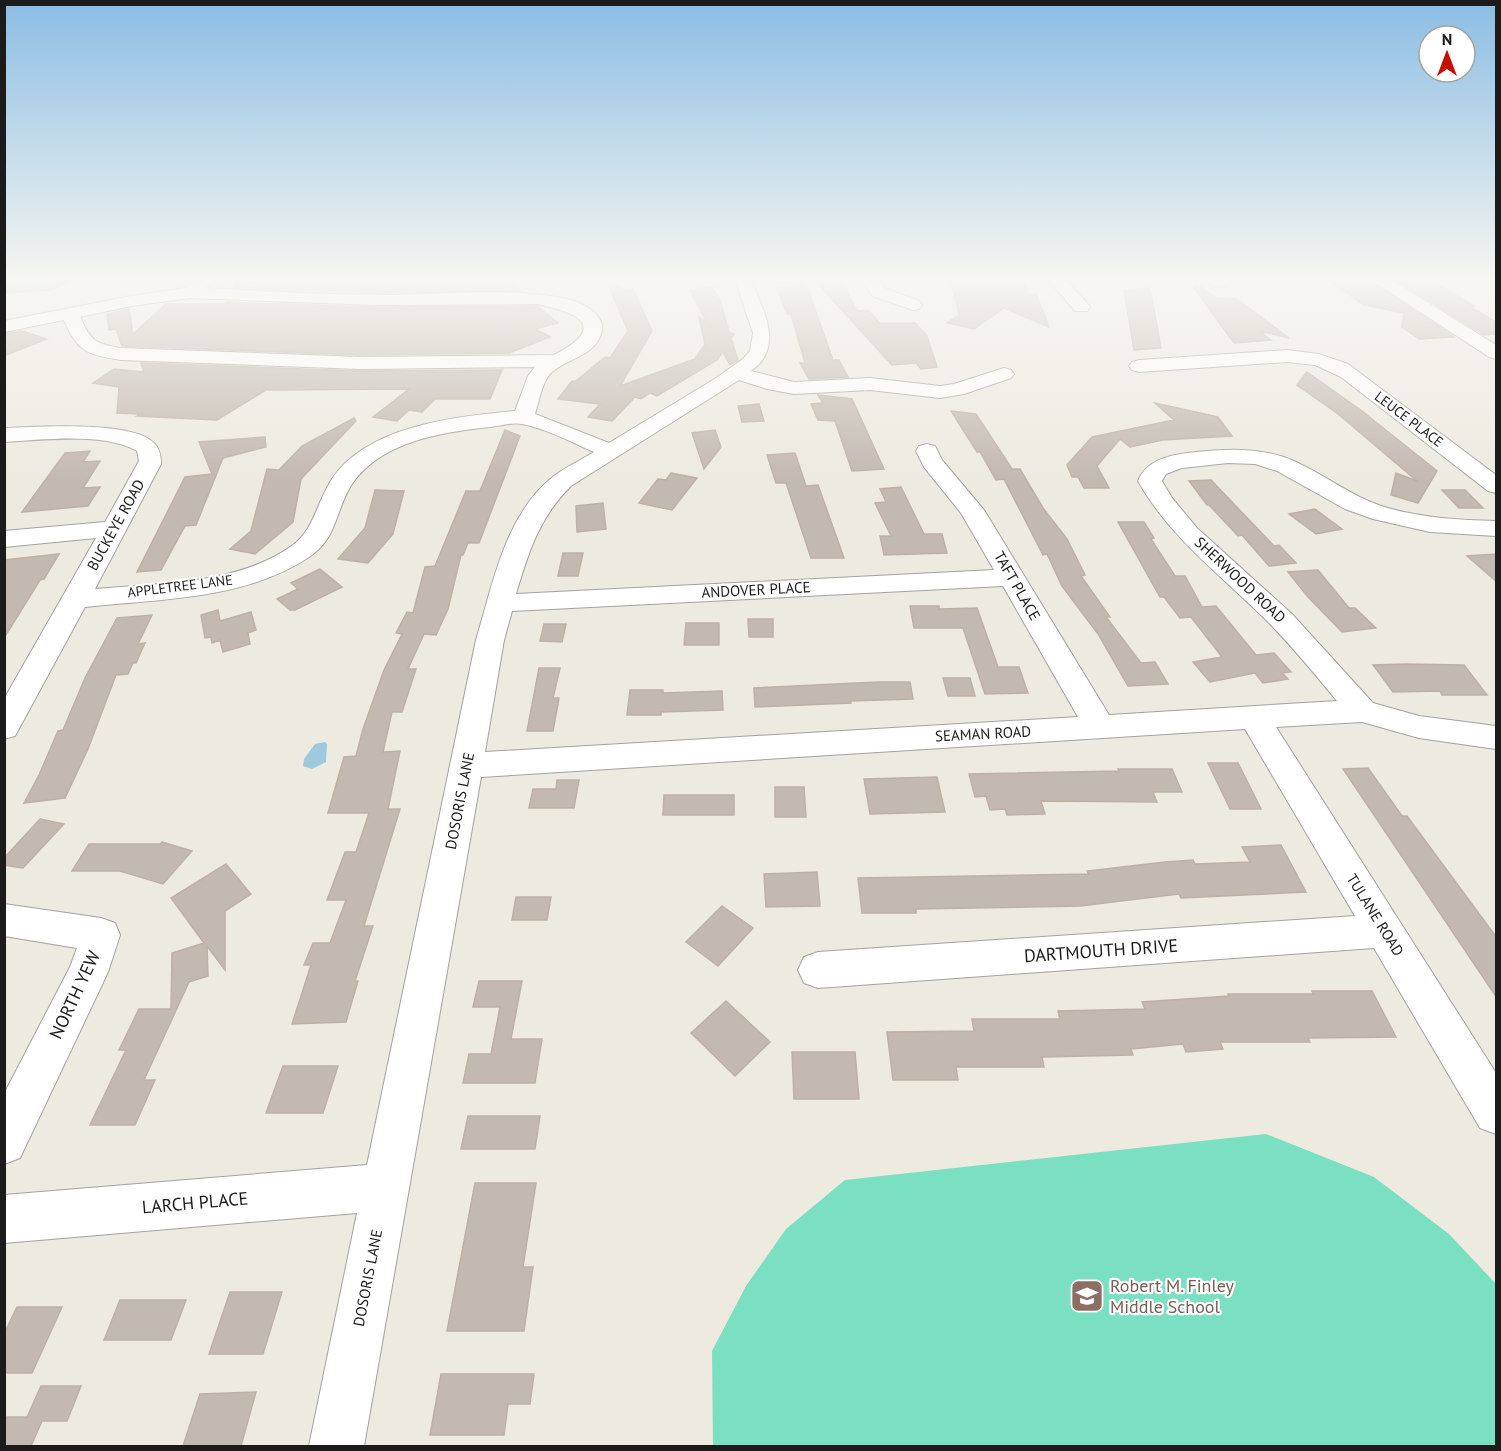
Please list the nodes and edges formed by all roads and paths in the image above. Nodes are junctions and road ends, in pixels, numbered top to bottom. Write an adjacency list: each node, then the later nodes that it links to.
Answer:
1 (86, 345): 6 (street)
2 (584, 345): 6 (street)
3 (761, 345): 8 (street, DOSORIS LANE)
4 (1484, 345): 5 (street)
5 (1497, 353)
6 (556, 361): 10 (street)
7 (1139, 366): 14 (street, LEUCE PLACE)
8 (737, 373): 9 (street); 12 (street, DOSORIS LANE)
9 (1004, 375)
10 (523, 417): 12 (street, APPLETREE LANE); 19 (street, APPLETREE LANE)
11 (4, 435): 16 (street, BUCKEYE ROAD)
12 (610, 451): 20 (street, DOSORIS LANE)
13 (927, 451): 18 (street, TAFT PLACE)
14 (1497, 486)
15 (1497, 528): 21 (street, SHERWOOD ROAD)
16 (113, 529): 17 (street); 19 (street, BUCKEYE ROAD)
17 (4, 538)
18 (1011, 577): 20 (street, ANDOVER PLACE); 23 (street, TAFT PLACE)
19 (75, 599): 24 (street, BUCKEYE ROAD)
20 (501, 603): 26 (street, DOSORIS LANE)
21 (1362, 711): 22 (street, SEAMAN ROAD); 25 (street, SEAMAN ROAD)
22 (1253, 717): 23 (street, SEAMAN ROAD); 28 (street, TULANE ROAD)
23 (1100, 727): 26 (street, SEAMAN ROAD)
24 (4, 728)
25 (1497, 737)
26 (468, 765): 32 (street, DOSORIS LANE)
27 (4, 920): 31 (street, NORTH YEW)
28 (1385, 932): 29 (street, DARTMOUTH DRIVE); 30 (street, TULANE ROAD)
29 (818, 970)
30 (1497, 1112)
31 (4, 1142)
32 (385, 1187): 33 (street, LARCH PLACE); 34 (street, DOSORIS LANE)
33 (4, 1219)
34 (336, 1446)

